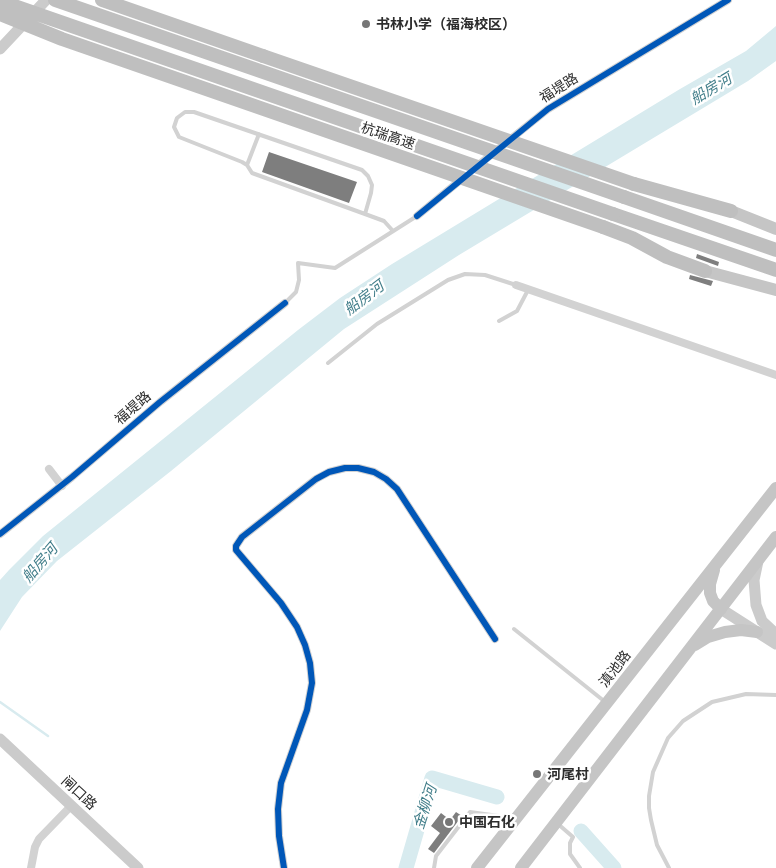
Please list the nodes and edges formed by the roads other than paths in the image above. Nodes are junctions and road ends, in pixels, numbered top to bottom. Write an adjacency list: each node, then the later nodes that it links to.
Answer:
1 (16, 0): 8 (main road)
2 (46, 0): 9 (main road)
3 (55, 0): 17 (highway, 杭瑞高速, bridge)
4 (102, 0): 12 (highway, bridge)
5 (728, 0): 14 (street, 福堤路)
6 (0, 2): 18 (highway, 杭瑞高速, bridge)
7 (0, 14): 19 (highway, bridge)
8 (0, 20)
9 (0, 49)
10 (259, 134): 11 (lane); 11 (lane); 13 (lane)
11 (247, 165): 13 (lane)
12 (731, 211): 15 (main road)
13 (365, 214): 16 (lane)
14 (417, 216): 16 (lane)
15 (776, 229)
16 (393, 231): 23 (lane)
17 (776, 250)
18 (776, 270)
19 (705, 271): 22 (main road)
20 (516, 284): 21 (street); 25 (lane)
21 (528, 290): 24 (lane); 26 (street)
22 (776, 290)
23 (285, 303): 28 (street, 福堤路)
24 (499, 321)
25 (328, 363)
26 (776, 375)
27 (49, 469): 28 (street)
28 (62, 486): 30 (street, 福堤路)
29 (776, 488): 33 (main road, 滇池路)
30 (0, 534)
31 (776, 537): 32 (main road)
32 (760, 557): 34 (main road); 37 (main road)
33 (717, 563): 34 (main road); 42 (main road, 滇池路)
34 (720, 608): 36 (main road); 40 (main road)
35 (514, 629): 42 (lane)
36 (757, 632): 39 (main road); 40 (main road)
37 (776, 634)
38 (495, 640): 49 (street)
39 (776, 644)
40 (687, 651): 46 (main road)
41 (776, 695): 54 (lane)
42 (607, 703): 45 (main road, 滇池路)
43 (0, 739): 44 (main road, 闸口路)
44 (71, 806): 47 (street); 48 (main road, 闸口路)
45 (519, 815): 50 (lane); 51 (main road, 滇池路)
46 (556, 822): 52 (main road); 53 (lane)
47 (32, 868)
48 (138, 868)
49 (284, 868)
50 (434, 868)
51 (477, 868)
52 (521, 868)
53 (580, 868)
54 (669, 868)

